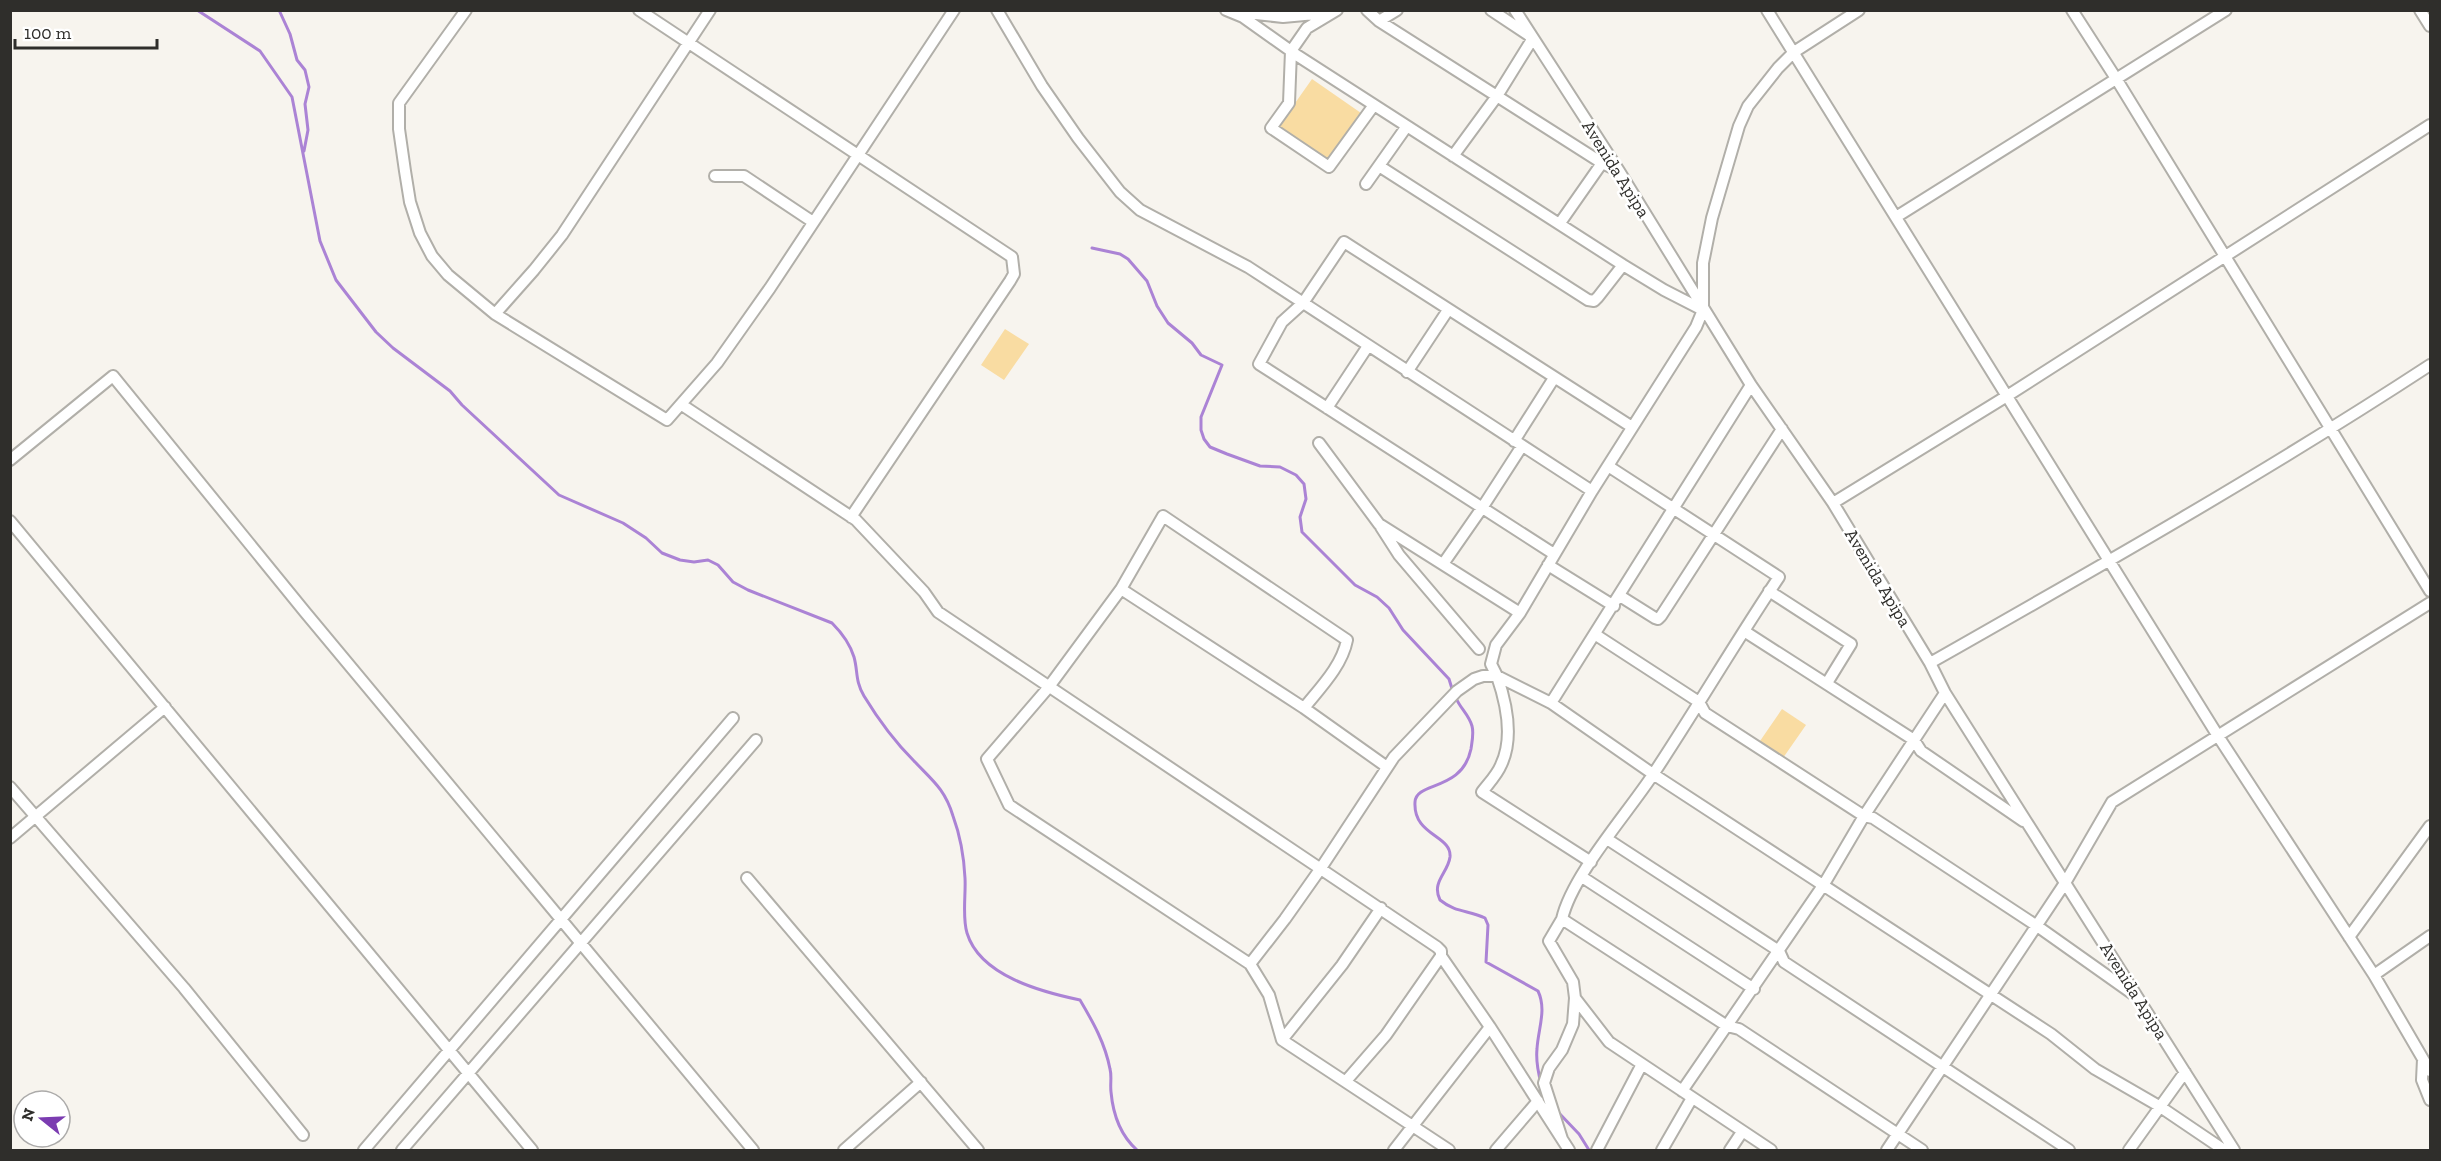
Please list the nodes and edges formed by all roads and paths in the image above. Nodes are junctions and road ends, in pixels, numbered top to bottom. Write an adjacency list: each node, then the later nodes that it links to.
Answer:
1 (466, 10): 43 (street)
2 (639, 10): 20 (street)
3 (710, 10): 20 (street)
4 (954, 10): 28 (street)
5 (997, 10): 40 (street)
6 (1336, 10): 16 (street); 21 (street)
7 (1367, 10): 17 (street)
8 (1397, 10): 17 (street)
9 (1491, 10): 19 (street)
10 (1515, 10): 19 (street, Avenida Apipa)
11 (1767, 10): 22 (street)
12 (1859, 10): 22 (street)
13 (2072, 10): 23 (street)
14 (2226, 10): 23 (street)
15 (2420, 10): 18 (street)
16 (1229, 11): 21 (street)
17 (1378, 21): 24 (street)
18 (2430, 26)
19 (1533, 39): 24 (street); 32 (street, Avenida Apipa)
20 (688, 43): 28 (street); 43 (street)
21 (1292, 51): 25 (street); 25 (street)
22 (1794, 52): 35 (street); 42 (street)
23 (2117, 80): 35 (street); 38 (street)
24 (1497, 96): 29 (street); 30 (street)
25 (1374, 105): 27 (street)
26 (2430, 125): 38 (street)
27 (1407, 126): 29 (street); 31 (street)
28 (856, 156): 36 (street); 63 (street)
29 (1453, 156): 37 (street)
30 (1602, 163): 32 (street); 37 (street)
31 (1379, 166): 34 (street); 39 (street)
32 (1619, 171): 42 (street, Avenida Apipa)
33 (715, 176): 36 (street)
34 (1366, 184)
35 (1896, 217): 49 (street)
36 (813, 222): 50 (street)
37 (1560, 223): 39 (street)
38 (2224, 256): 49 (street); 54 (street)
39 (1623, 265): 42 (street)
40 (1303, 303): 41 (street); 44 (street); 51 (street)
41 (1448, 310): 46 (street); 47 (street)
42 (1703, 310): 48 (street, Avenida Apipa); 52 (street)
43 (495, 314): 50 (street)
44 (1368, 346): 46 (street); 51 (street)
45 (2430, 365): 54 (street)
46 (1407, 372): 56 (street)
47 (1554, 378): 52 (street); 56 (street)
48 (1751, 386): 53 (street, Avenida Apipa); 62 (street)
49 (2007, 396): 60 (street); 68 (street)
50 (682, 405): 63 (street)
51 (1327, 408): 61 (street)
52 (1632, 427): 58 (street)
53 (1782, 429): 60 (street, Avenida Apipa); 66 (street)
54 (2333, 429): 68 (street); 73 (street)
55 (1319, 443): 65 (street)
56 (1518, 444): 59 (street); 61 (street)
57 (10, 460): 109 (street)
58 (1608, 466): 59 (street); 62 (street)
59 (1592, 491): 67 (street)
60 (1833, 503): 80 (street, Avenida Apipa)
61 (1482, 508): 67 (street); 69 (street)
62 (1673, 509): 66 (street); 74 (street)
63 (851, 517): 83 (street)
64 (10, 521): 87 (street)
65 (1379, 524): 69 (street); 79 (street)
66 (1713, 534): 72 (street); 74 (street)
67 (1554, 554): 70 (street)
68 (2110, 561): 80 (street); 90 (street)
69 (1443, 564): 76 (street)
70 (1548, 565): 74 (street); 76 (street)
71 (1121, 589): 83 (street); 88 (street); 88 (street)
72 (1769, 591): 77 (street); 82 (street)
73 (2430, 591)
74 (1617, 601): 78 (street)
75 (2430, 603): 90 (street)
76 (1520, 613): 81 (street)
77 (1744, 631): 82 (street); 85 (street)
78 (1596, 635): 85 (street); 86 (street)
79 (1479, 650)
80 (1930, 663): 84 (street, Avenida Apipa)
81 (1497, 676): 86 (street); 93 (street); 102 (street)
82 (1827, 684): 92 (street)
83 (1048, 688): 103 (street); 117 (street)
84 (1945, 693): 92 (street); 98 (street, Avenida Apipa)
85 (1699, 702): 94 (street); 96 (street)
86 (1551, 703): 94 (street)
87 (165, 707): 97 (street); 126 (street)
88 (1304, 708): 93 (street)
89 (733, 718): 109 (street)
90 (2218, 736): 106 (street); 113 (street)
91 (756, 740): 114 (street)
92 (1914, 740): 96 (street); 98 (street)
93 (1387, 767): 103 (street)
94 (1653, 774): 101 (street); 107 (street)
95 (10, 787): 97 (street)
96 (1864, 816): 107 (street); 111 (street)
97 (37, 817): 100 (street); 141 (street)
98 (2028, 825): 106 (street, Avenida Apipa)
99 (2430, 826): 113 (street)
100 (10, 838)
101 (1607, 839): 102 (street); 115 (street)
102 (1591, 862): 104 (street)
103 (1321, 868): 108 (street); 117 (street)
104 (1582, 877): 110 (street); 119 (street)
105 (747, 878): 134 (street)
106 (2065, 883): 111 (street); 121 (street, Avenida Apipa)
107 (1824, 884): 115 (street); 120 (street)
108 (1381, 908): 116 (street); 125 (street)
109 (561, 919): 114 (street); 126 (street)
110 (1562, 919): 122 (street); 123 (street)
111 (2037, 926): 120 (street); 121 (street)
112 (2430, 936): 118 (street)
113 (2349, 937): 118 (street)
114 (581, 943): 132 (street); 147 (street)
115 (1779, 951): 119 (street); 129 (street)
116 (1441, 956): 124 (street); 133 (street)
117 (1250, 964): 125 (street)
118 (2374, 975): 127 (street)
119 (1754, 989): 123 (street)
120 (1991, 995): 129 (street); 138 (street)
121 (2138, 997): 131 (street, Avenida Apipa)
122 (1575, 998): 128 (street); 143 (street)
123 (1727, 1026): 135 (street); 142 (street)
124 (1490, 1027): 137 (street); 139 (street)
125 (1282, 1040): 133 (street)
126 (449, 1050): 132 (street); 144 (street)
127 (2423, 1059): 130 (street); 136 (street)
128 (1642, 1064): 135 (street); 154 (street)
129 (1943, 1067): 142 (street); 160 (street)
130 (2430, 1071)
131 (2185, 1072): 138 (street); 163 (street, Avenida Apipa)
132 (468, 1073): 145 (street); 146 (street)
133 (1346, 1081): 139 (street)
134 (921, 1082): 148 (street); 149 (street)
135 (1687, 1094): 140 (street); 155 (street)
136 (2430, 1100)
137 (1538, 1101): 143 (street); 152 (street)
138 (2159, 1106): 161 (street); 162 (street)
139 (1413, 1126): 150 (street); 151 (street)
140 (1742, 1132): 156 (street); 157 (street)
141 (303, 1135)
142 (1898, 1135): 158 (street); 159 (street)
143 (1562, 1139): 153 (street)
144 (364, 1150)
145 (402, 1150)
146 (532, 1150)
147 (753, 1150)
148 (844, 1150)
149 (978, 1150)
150 (1394, 1150)
151 (1449, 1150)
152 (1496, 1150)
153 (1569, 1150)
154 (1597, 1150)
155 (1662, 1150)
156 (1730, 1150)
157 (1771, 1150)
158 (1887, 1150)
159 (1922, 1150)
160 (2069, 1150)
161 (2129, 1150)
162 (2224, 1150)
163 (2234, 1150)

